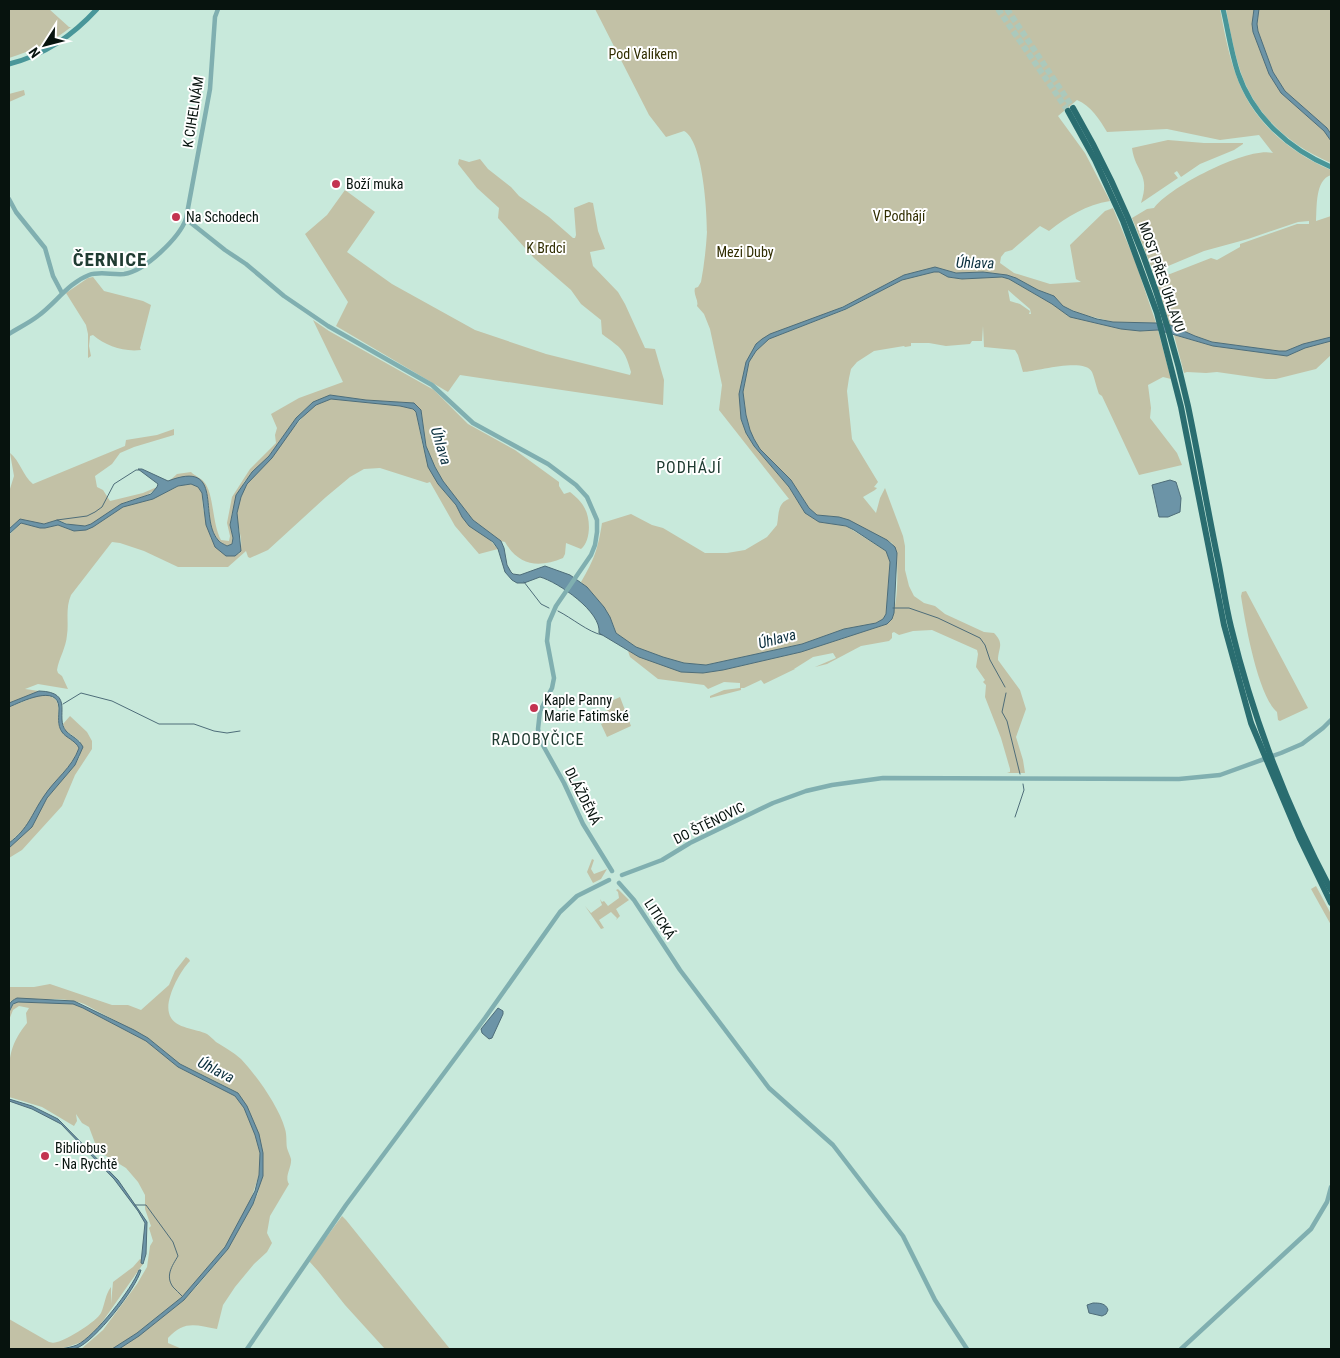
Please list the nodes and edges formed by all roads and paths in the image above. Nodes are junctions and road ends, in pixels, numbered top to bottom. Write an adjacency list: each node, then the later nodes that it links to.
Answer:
1 (98, 9): 4 (main road)
2 (218, 9): 8 (street, K CIHELNÁM)
3 (1223, 9): 6 (main road)
4 (9, 64)
5 (1071, 110): 11 (highway, MOST PŘES ÚHLAVU)
6 (1331, 166)
7 (9, 199): 9 (street)
8 (186, 219): 9 (street); 13 (street, DLÁŽDĚNÁ)
9 (62, 293): 10 (street)
10 (9, 334)
11 (1178, 378): 17 (highway); 18 (highway)
12 (1331, 720): 14 (street, DO ŠTĚNOVIC)
13 (612, 871): 14 (street); 15 (street)
14 (622, 875): 16 (street)
15 (609, 880): 16 (street); 20 (street)
16 (619, 883): 21 (street, LITICKÁ)
17 (1331, 890)
18 (1331, 903)
19 (1331, 1187): 22 (street)
20 (247, 1349)
21 (967, 1349)
22 (1181, 1349)

